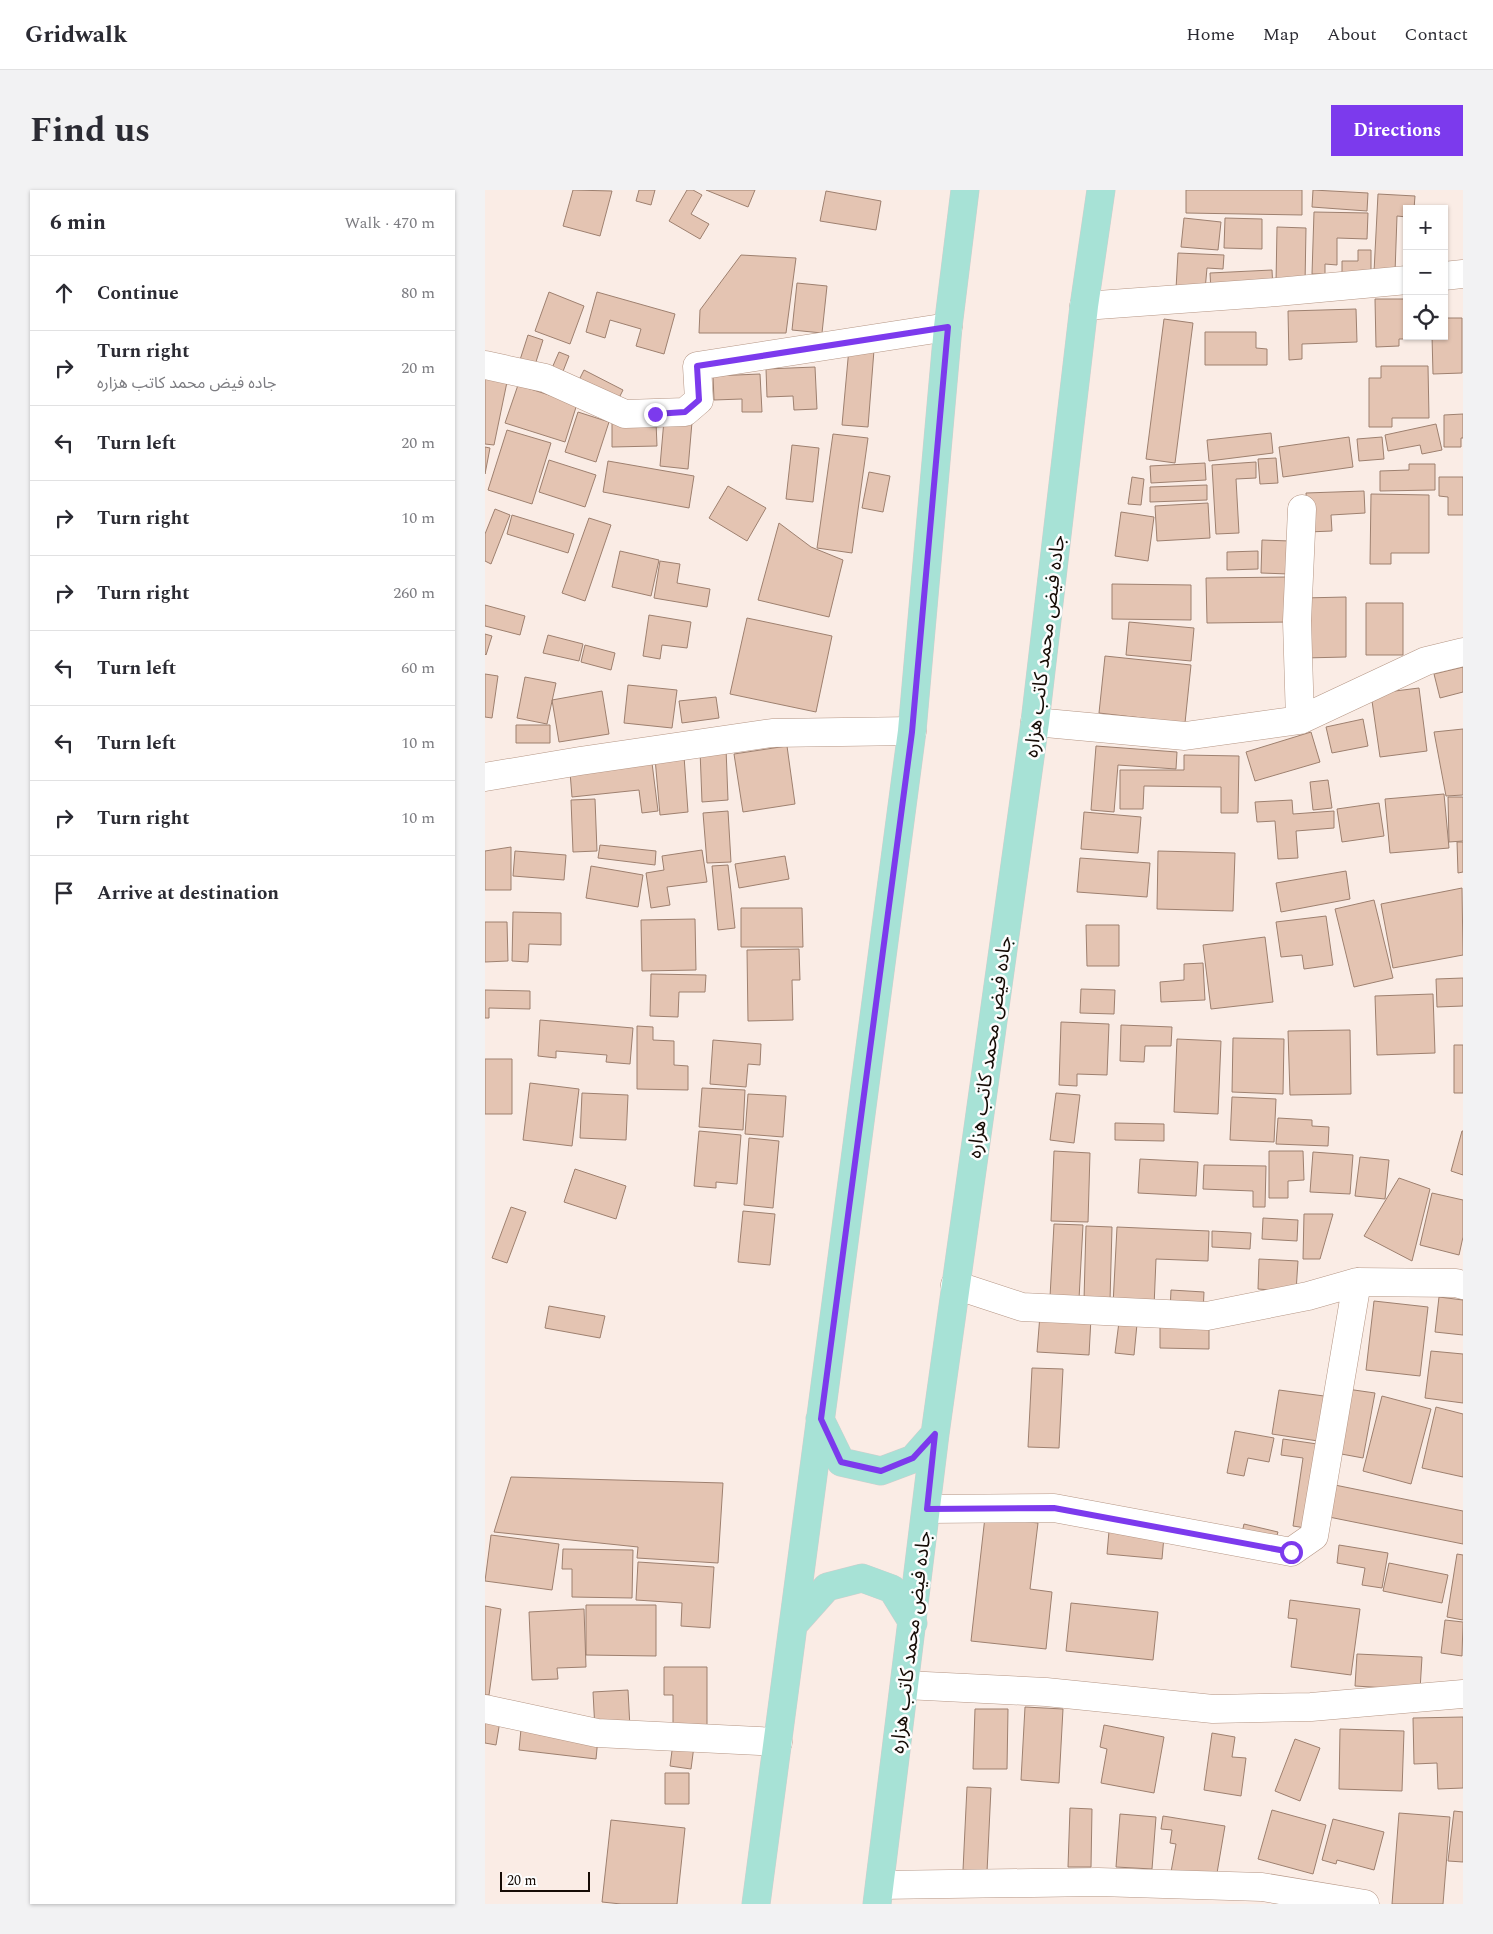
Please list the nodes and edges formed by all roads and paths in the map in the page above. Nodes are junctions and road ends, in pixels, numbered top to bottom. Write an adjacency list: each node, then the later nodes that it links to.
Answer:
1 (965, 190): 7 (main road)
2 (1101, 190): 6 (main road, جاده فیض محمد کاتب هزاره)
3 (1463, 274): 4 (street)
4 (1448, 276)
5 (1403, 280): 6 (street)
6 (1085, 306): 12 (main road, جاده فیض محمد کاتب هزاره)
7 (948, 327): 8 (street); 13 (main road)
8 (485, 365)
9 (1301, 510): 11 (street)
10 (1463, 652): 11 (street)
11 (1300, 720): 12 (street)
12 (1035, 722): 16 (main road, جاده فیض محمد کاتب هزاره)
13 (912, 732): 14 (street); 18 (main road)
14 (485, 778)
15 (1357, 1282): 16 (street); 17 (street); 20 (street)
16 (955, 1285): 19 (main road, جاده فیض محمد کاتب هزاره)
17 (1463, 1285)
18 (821, 1419): 19 (main road); 22 (main road)
19 (935, 1434): 20 (main road, جاده فیض محمد کاتب هزاره)
20 (927, 1509): 21 (main road, جاده فیض محمد کاتب هزاره)
21 (913, 1623): 22 (main road); 23 (main road, جاده فیض محمد کاتب هزاره)
22 (794, 1624): 26 (main road)
23 (905, 1685): 24 (street); 27 (main road, جاده فیض محمد کاتب هزاره)
24 (1463, 1694)
25 (485, 1709): 26 (street)
26 (778, 1742): 28 (main road)
27 (878, 1894): 29 (street)
28 (756, 1904)
29 (1365, 1904)

